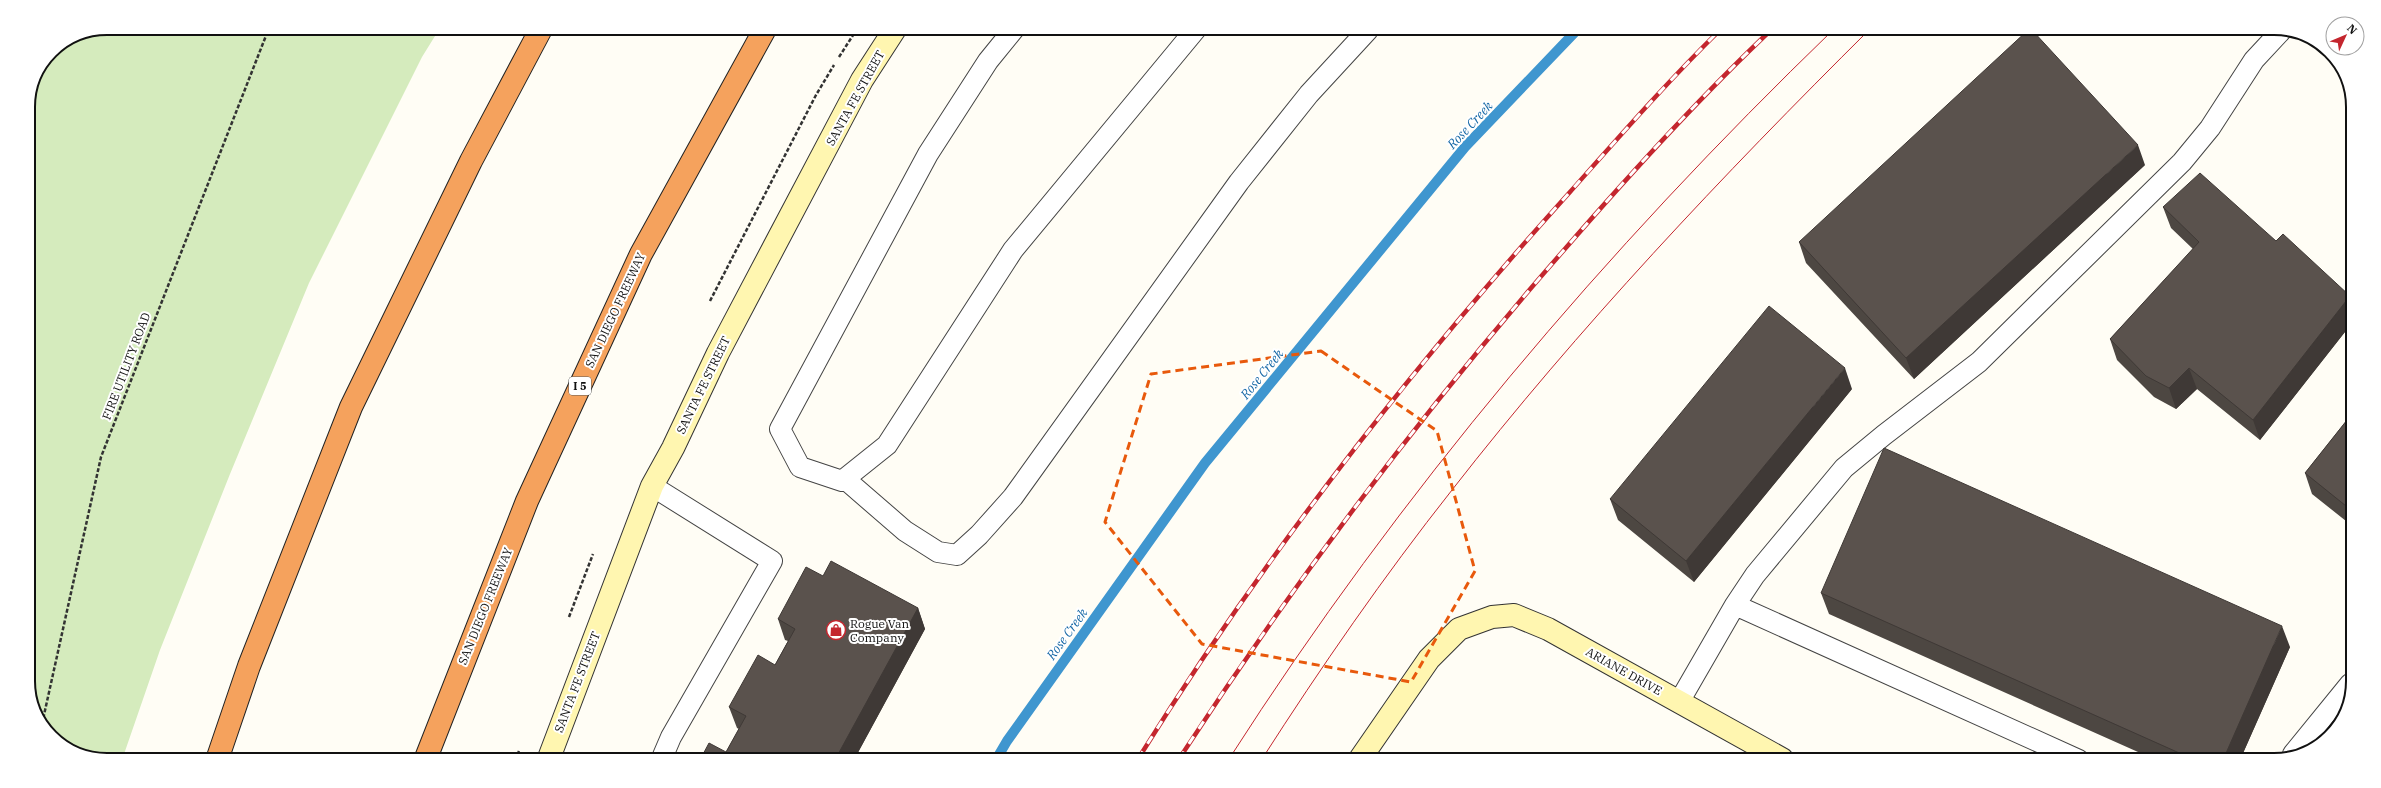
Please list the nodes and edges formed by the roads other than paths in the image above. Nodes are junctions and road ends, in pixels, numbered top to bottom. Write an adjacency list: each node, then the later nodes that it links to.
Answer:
1 (537, 35): 14 (highway)
2 (762, 35): 15 (highway, SAN DIEGO FREEWAY / I 5)
3 (891, 35): 9 (street, SANTA FE STREET)
4 (1009, 35): 8 (lane)
5 (1191, 35): 8 (lane)
6 (1363, 35): 8 (lane)
7 (2278, 35): 10 (lane)
8 (845, 479)
9 (652, 486): 16 (street, SANTA FE STREET); 17 (lane)
10 (1735, 605): 12 (lane); 20 (lane)
11 (2345, 690): 13 (lane)
12 (1679, 702): 18 (street, ARIANE DRIVE); 19 (street, ARIANE DRIVE)
13 (2297, 749)
14 (219, 753)
15 (428, 753)
16 (551, 753)
17 (664, 753)
18 (1364, 753)
19 (1771, 753)
20 (2063, 753)

